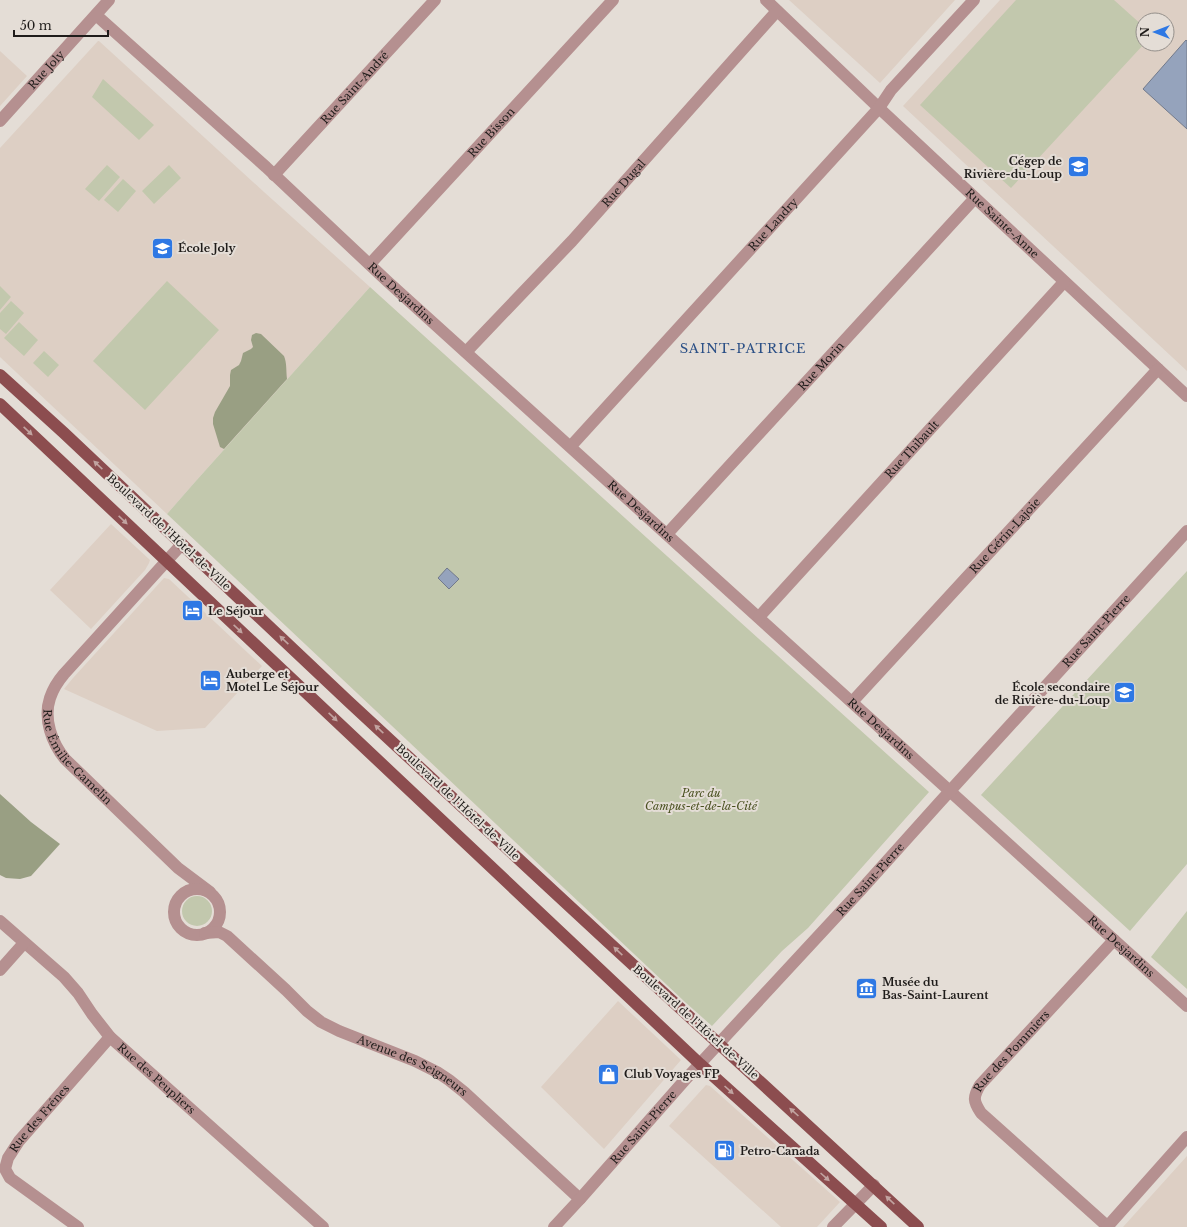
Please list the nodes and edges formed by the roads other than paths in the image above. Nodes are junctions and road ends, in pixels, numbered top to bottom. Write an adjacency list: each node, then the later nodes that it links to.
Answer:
1 (109, 0): 7 (street, Rue Joly)
2 (435, 0): 10 (street, Rue Saint-André)
3 (613, 0): 12 (street, Rue Bisson)
4 (766, 0): 6 (street, Rue Sainte-Anne)
5 (974, 0): 8 (street, Rue Landry)
6 (777, 11): 8 (street, Rue Sainte-Anne); 14 (street, Rue Dugal)
7 (96, 15): 9 (street, Rue Joly); 10 (street, Rue Desjardins)
8 (879, 108): 11 (street, Rue Sainte-Anne); 19 (street, Rue Landry)
9 (0, 121)
10 (274, 175): 12 (street, Rue Desjardins)
11 (975, 198): 13 (street, Rue Sainte-Anne); 21 (street, Rue Morin)
12 (370, 264): 14 (street, Rue Desjardins)
13 (1064, 282): 15 (street, Rue Sainte-Anne); 24 (street, Rue Thibault)
14 (466, 352): 19 (street, Rue Desjardins)
15 (1158, 369): 17 (street, Rue Sainte-Anne); 25 (street, Rue Gérin-Lajoie)
16 (0, 375): 22 (main road, Boulevard de l'Hôtel-de-Ville, one-way to 16)
17 (1187, 396)
18 (0, 404): 23 (main road, Boulevard de l'Hôtel-de-Ville, one-way to 23)
19 (570, 446): 21 (street, Rue Desjardins)
20 (1187, 531): 26 (street, Rue Saint-Pierre)
21 (666, 534): 24 (street, Rue Desjardins)
22 (182, 544): 23 (street, Rue Émilie-Gamelin); 39 (main road, Boulevard de l'Hôtel-de-Ville, one-way to 22)
23 (166, 561): 27 (street, Rue Émilie-Gamelin); 40 (main road, Boulevard de l'Hôtel-de-Ville, one-way to 40)
24 (759, 617): 25 (street, Rue Desjardins)
25 (852, 702): 26 (street, Rue Desjardins)
26 (950, 791): 33 (street, Rue Desjardins); 39 (street, Rue Saint-Pierre)
27 (178, 868): 28 (street, Rue Émilie-Gamelin); 29 (street)
28 (210, 892): 29 (street); 30 (street, Rue Émilie-Gamelin)
29 (177, 900): 32 (street)
30 (219, 904): 32 (street); 35 (street, Avenue des Seigneurs)
31 (0, 922): 34 (street, Rue des Peupliers)
32 (205, 933): 35 (street, Avenue des Seigneurs)
33 (1114, 940): 37 (street, Rue Desjardins); 51 (street, Rue des Pommiers)
34 (24, 943): 36 (street); 38 (street, Rue des Peupliers)
35 (236, 945): 43 (street, Avenue des Seigneurs)
36 (0, 970)
37 (1187, 1006)
38 (110, 1037): 45 (street, Rue des Frénes); 46 (street, Rue des Peupliers)
39 (719, 1044): 40 (street, Rue Saint-Pierre); 42 (main road, Boulevard de l'Hôtel-de-Ville, one-way to 39)
40 (700, 1064): 43 (street, Rue Saint-Pierre); 44 (main road, Boulevard de l'Hôtel-de-Ville, one-way to 44)
41 (1187, 1137): 51 (street)
42 (874, 1185): 44 (street); 50 (main road, Boulevard de l'Hôtel-de-Ville, one-way to 42)
43 (580, 1199): 47 (street, Rue Saint-Pierre)
44 (855, 1204): 48 (street); 49 (main road, Boulevard de l'Hôtel-de-Ville)
45 (78, 1227)
46 (323, 1227)
47 (554, 1227)
48 (833, 1227)
49 (881, 1227)
50 (918, 1227)
51 (1107, 1227)

